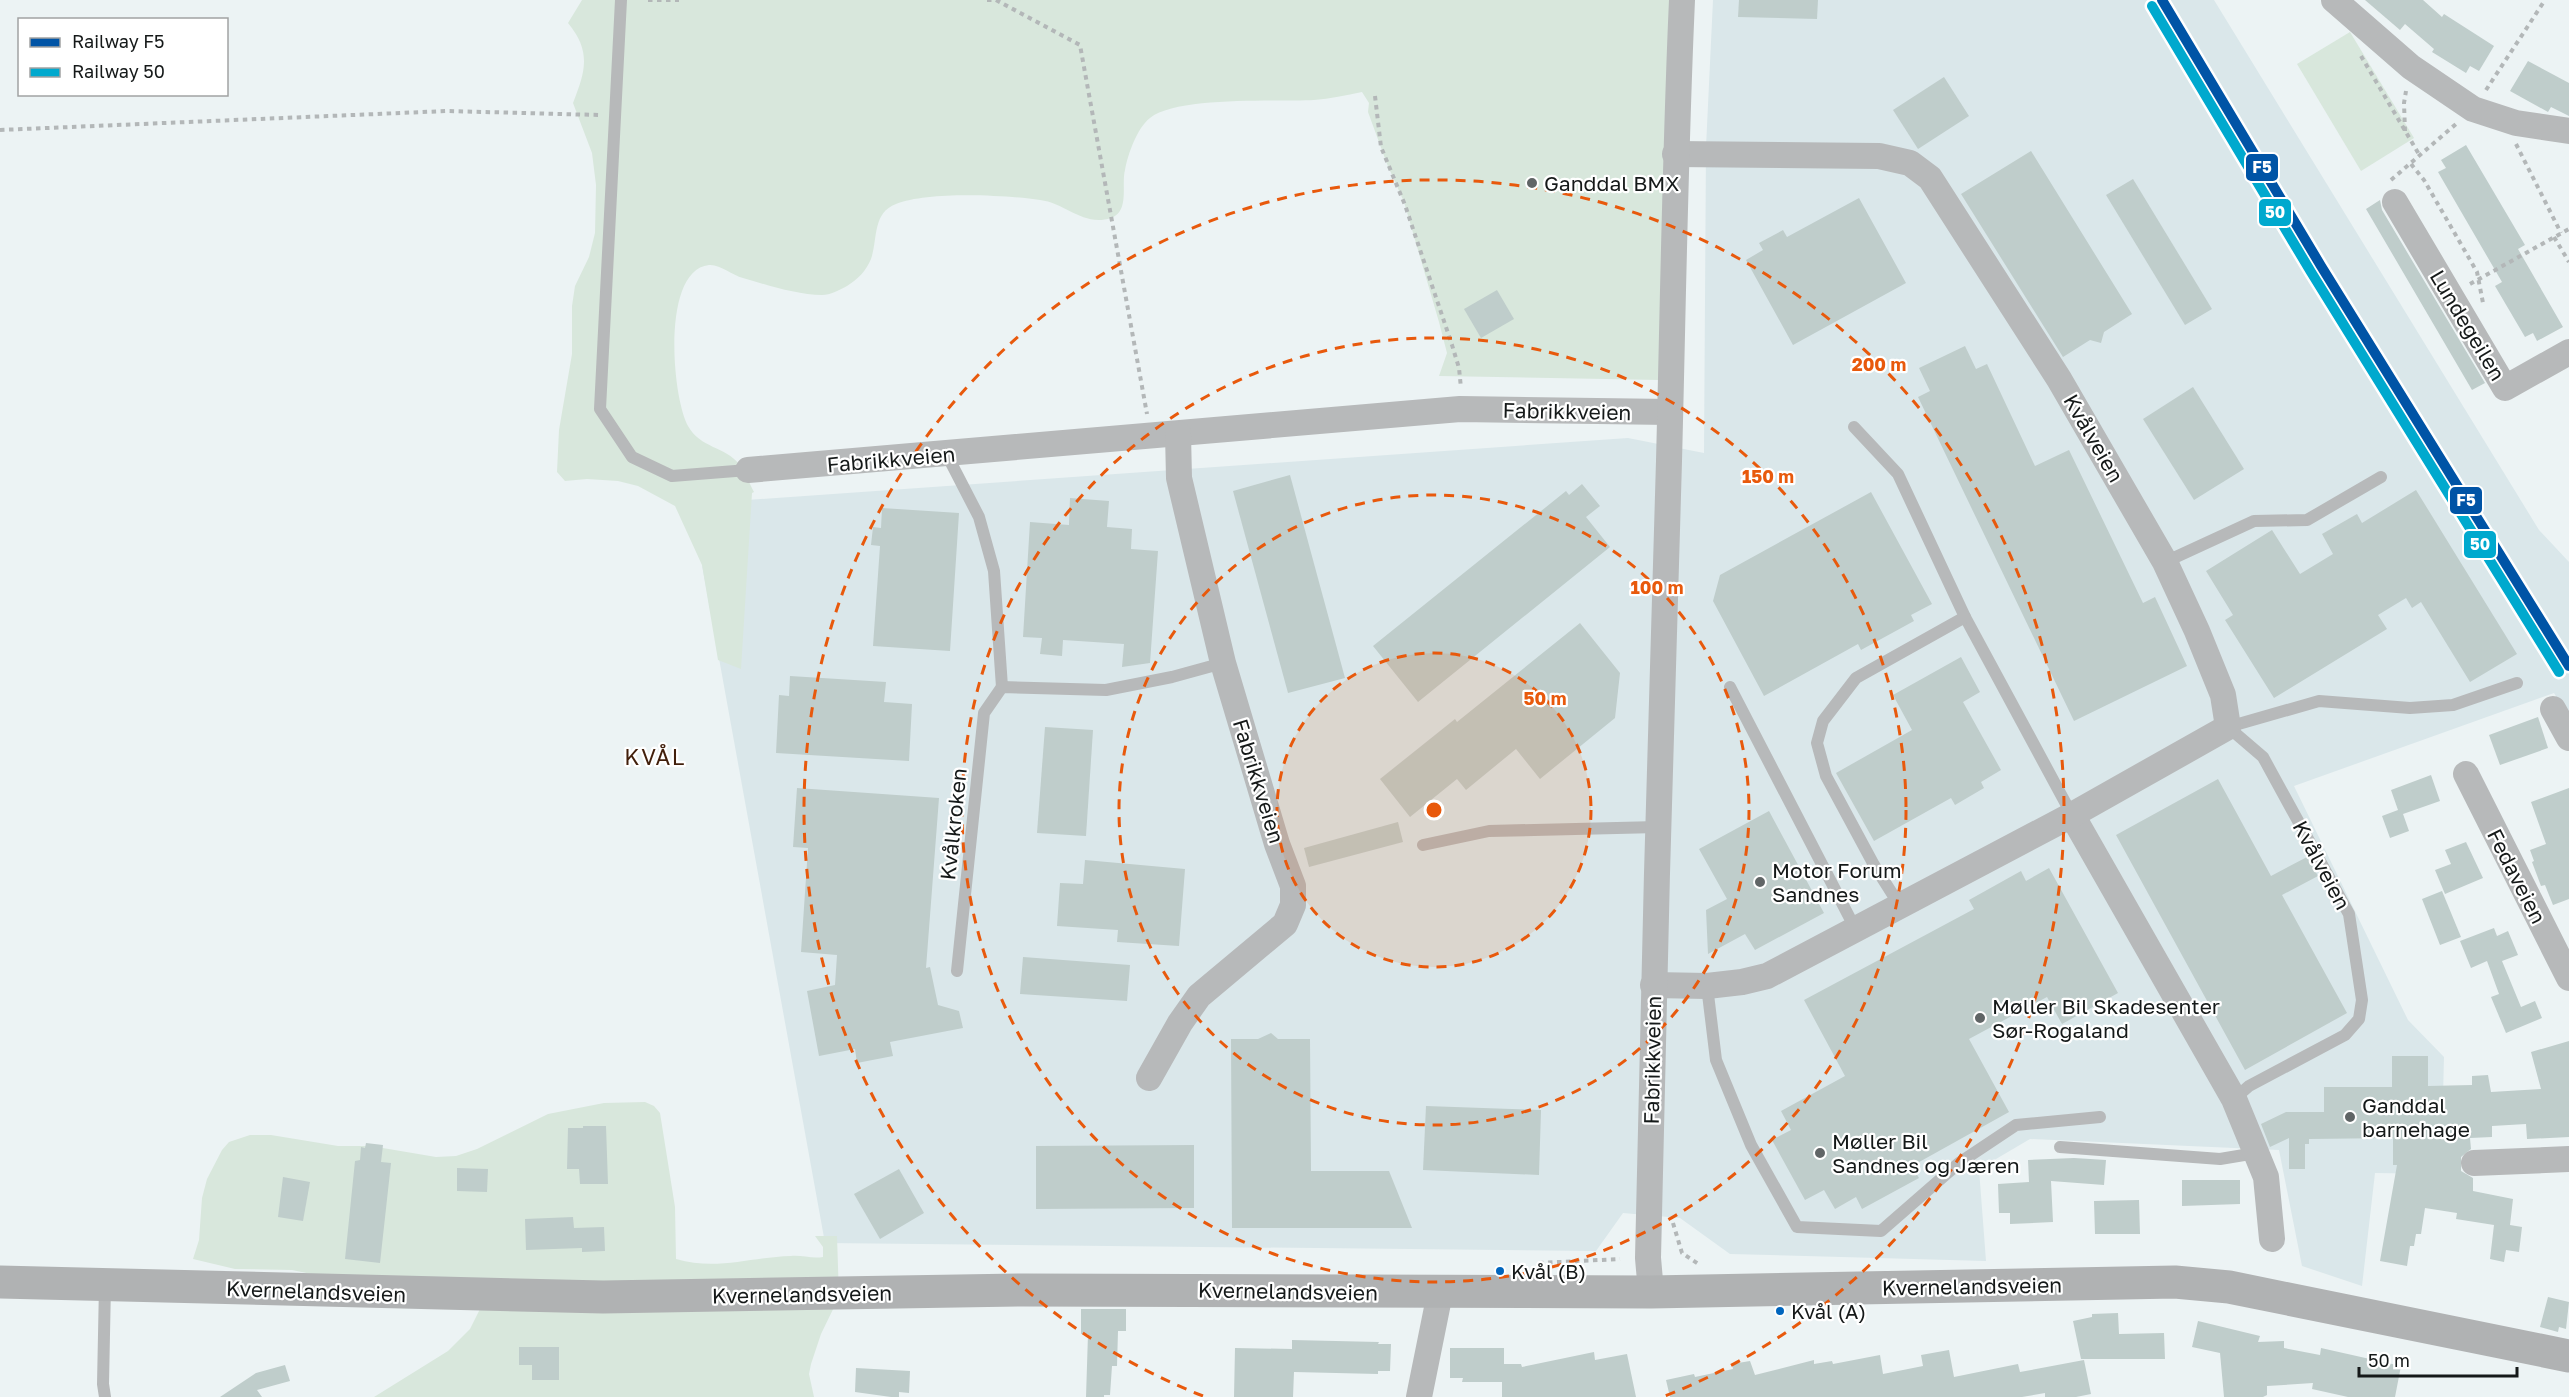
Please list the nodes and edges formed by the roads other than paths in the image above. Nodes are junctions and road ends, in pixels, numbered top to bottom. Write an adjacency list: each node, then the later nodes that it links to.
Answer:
1 (621, 0): 12 (lane)
2 (1682, 0): 5 (street, Fabrikkveien)
3 (2334, 0): 4 (street)
4 (2569, 131)
5 (1675, 154): 8 (street, Fabrikkveien); 14 (street, Kvålveien)
6 (2395, 202): 7 (street, Lundegeilen)
7 (2568, 354)
8 (1670, 412): 10 (street, Fabrikkveien); 25 (street, Fabrikkveien)
9 (1854, 427): 15 (lane)
10 (1178, 434): 11 (street, Fabrikkveien); 16 (street, Fabrikkveien)
11 (947, 454): 12 (street, Fabrikkveien); 18 (lane)
12 (748, 470)
13 (2381, 477): 14 (lane)
14 (2165, 562): 21 (street, Kvålveien)
15 (1965, 617): 24 (lane); 27 (lane)
16 (1223, 663): 18 (lane); 33 (street, Fabrikkveien)
17 (2517, 683): 21 (lane)
18 (1002, 687): 29 (lane, Kvålkroken)
19 (1730, 687): 28 (lane)
20 (2553, 709): 22 (street)
21 (2228, 727): 24 (street); 34 (lane, Kvålveien)
22 (2569, 738)
23 (2466, 774): 30 (street, Fedaveien)
24 (2072, 815): 27 (street); 34 (street)
25 (1658, 827): 26 (lane); 31 (street, Fabrikkveien)
26 (1423, 845)
27 (1900, 906): 28 (street)
28 (1856, 930): 32 (street)
29 (957, 971)
30 (2569, 978)
31 (1653, 985): 32 (street); 43 (street, Fabrikkveien)
32 (1707, 986): 35 (lane)
33 (1149, 1078)
34 (2234, 1099): 37 (street)
35 (2100, 1117)
36 (2060, 1147): 37 (lane)
37 (2256, 1154): 40 (street)
38 (2569, 1159): 39 (street)
39 (2474, 1163)
40 (2272, 1239)
41 (0, 1282): 42 (main road, Kvernelandsveien)
42 (105, 1285): 44 (main road, Kvernelandsveien); 47 (lane)
43 (1651, 1292): 44 (main road, Kvernelandsveien); 45 (main road, Kvernelandsveien)
44 (1440, 1293): 46 (street)
45 (2569, 1356)
46 (1422, 1396)
47 (105, 1397)

